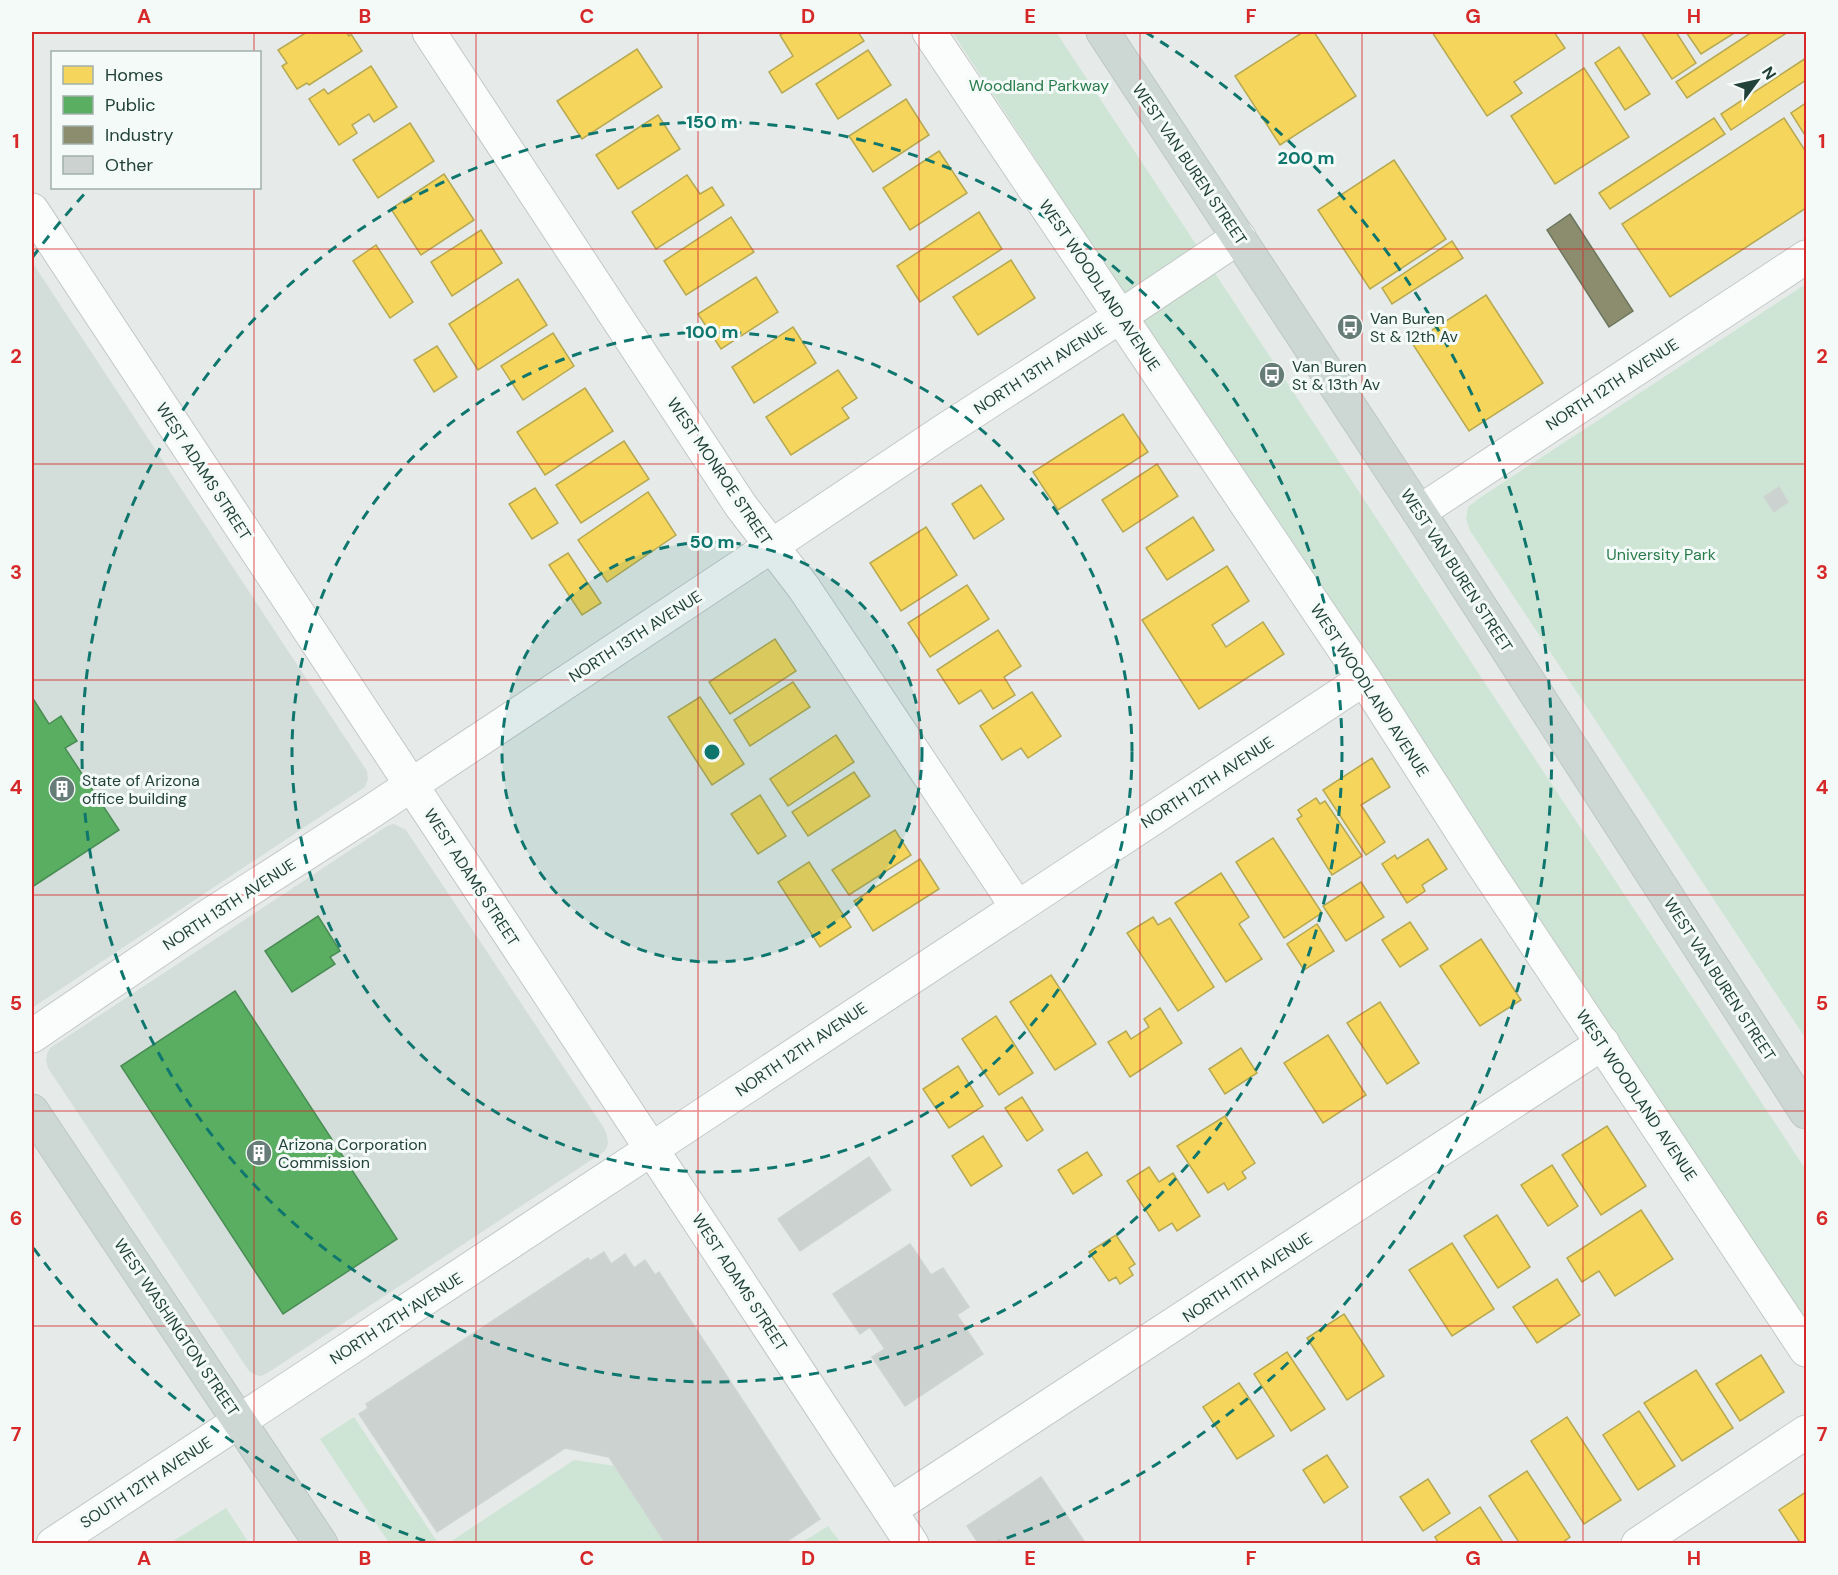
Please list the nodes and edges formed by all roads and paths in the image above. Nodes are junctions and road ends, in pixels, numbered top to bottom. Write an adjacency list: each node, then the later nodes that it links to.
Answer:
1 (429, 32): 9 (street, WEST MONROE STREET)
2 (929, 32): 7 (street, WEST WOODLAND AVENUE)
3 (1103, 32): 5 (main road, WEST VAN BUREN STREET)
4 (32, 210): 11 (street, WEST ADAMS STREET)
5 (1239, 237): 7 (street, NORTH 13TH AVENUE); 8 (main road, WEST VAN BUREN STREET)
6 (1806, 257): 8 (street, NORTH 12TH AVENUE)
7 (1121, 316): 9 (street, NORTH 13TH AVENUE); 10 (street, WEST WOODLAND AVENUE)
8 (1419, 512): 16 (main road, WEST VAN BUREN STREET)
9 (772, 546): 11 (street, NORTH 13TH AVENUE); 12 (street, WEST MONROE STREET)
10 (1364, 679): 12 (street, NORTH 12TH AVENUE); 14 (street, WEST WOODLAND AVENUE)
11 (411, 784): 13 (street, NORTH 13TH AVENUE); 17 (street, WEST ADAMS STREET)
12 (1017, 907): 17 (street, NORTH 12TH AVENUE)
13 (32, 1036)
14 (1603, 1043): 18 (street, WEST WOODLAND AVENUE); 21 (street, NORTH 11TH AVENUE)
15 (32, 1111): 19 (main road, WEST WASHINGTON STREET)
16 (1806, 1112)
17 (652, 1149): 19 (street, NORTH 12TH AVENUE); 21 (street, WEST ADAMS STREET)
18 (1806, 1350)
19 (240, 1420): 22 (street, SOUTH 12TH AVENUE); 23 (main road, WEST WASHINGTON STREET)
20 (1806, 1432): 25 (street)
21 (890, 1510): 24 (street, WEST ADAMS STREET)
22 (53, 1544)
23 (321, 1544)
24 (912, 1544)
25 (1638, 1544)

